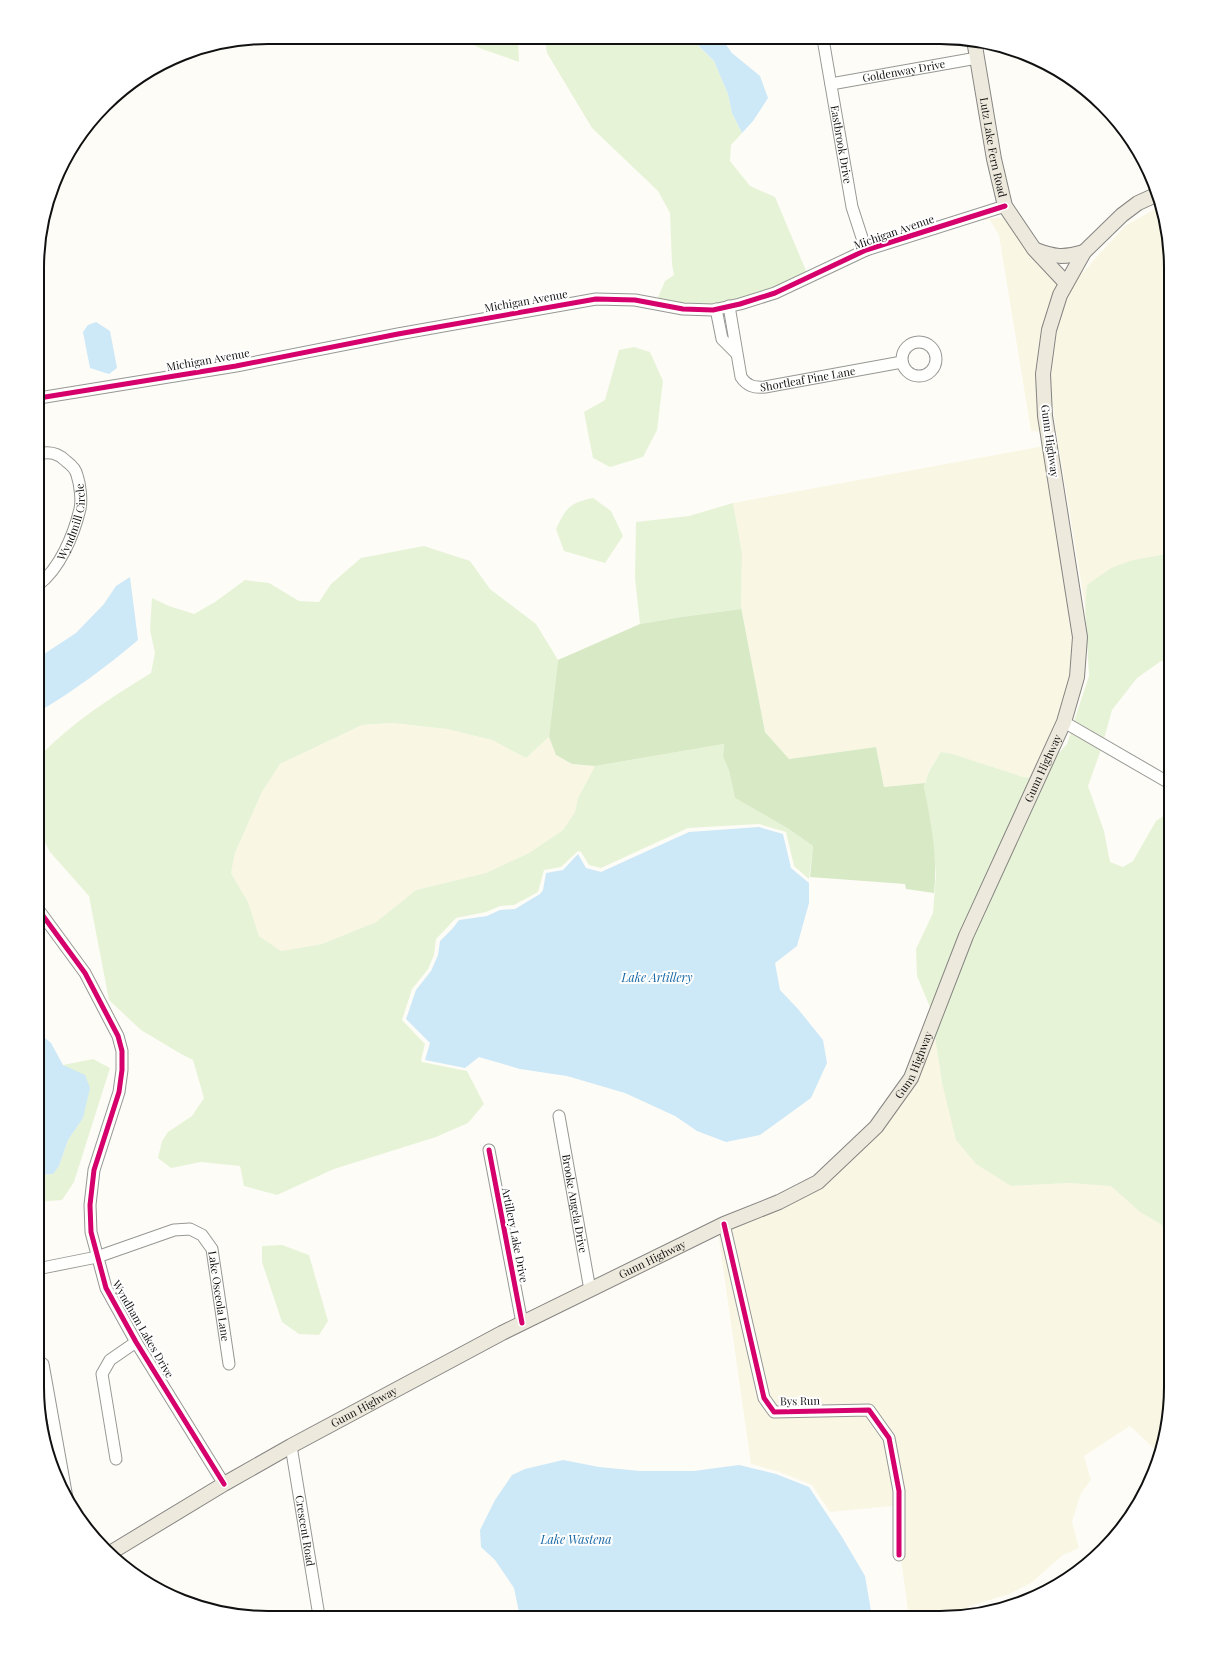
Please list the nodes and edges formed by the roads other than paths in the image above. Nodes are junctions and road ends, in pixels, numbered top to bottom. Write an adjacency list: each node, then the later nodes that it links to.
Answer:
1 (824, 44): 4 (street, Eastbrook Drive)
2 (975, 47): 3 (main road, Lutz Lake Fern Road)
3 (977, 58): 4 (street, Goldenway Drive); 6 (main road, Lutz Lake Fern Road)
4 (831, 84): 7 (street, Eastbrook Drive)
5 (1152, 197): 9 (main road, Gunn Highway)
6 (1005, 206): 7 (street, Michigan Avenue); 8 (main road, Lutz Lake Fern Road)
7 (866, 250): 11 (street, Michigan Avenue)
8 (1034, 250): 9 (main road); 10 (main road, Lutz Lake Fern Road)
9 (1084, 252): 10 (main road, Gunn Highway)
10 (1065, 282): 18 (main road, Gunn Highway)
11 (729, 306): 12 (street, Michigan Avenue); 13 (street, Shortleaf Pine Lane)
12 (716, 309): 13 (street); 15 (street, Michigan Avenue)
13 (736, 353): 14 (street, Shortleaf Pine Lane)
14 (902, 362)
15 (44, 397)
16 (44, 452): 17 (street, Wyndmill Circle)
17 (44, 579)
18 (1064, 722): 19 (street); 23 (main road, Gunn Highway)
19 (1164, 780)
20 (44, 917): 24 (street, Wyndham Lakes Drive)
21 (559, 1116): 26 (street, Brooke Angela Drive)
22 (489, 1150): 27 (street, Artillery Lake Drive)
23 (724, 1224): 26 (main road, Gunn Highway); 36 (street, Bys Run)
24 (97, 1257): 25 (street, Lake Osceola Lane); 28 (street, Wyndham Lakes Drive); 29 (street, Lake Osceola Lane)
25 (44, 1268)
26 (590, 1290): 27 (main road, Gunn Highway)
27 (522, 1323): 31 (main road, Gunn Highway)
28 (136, 1342): 32 (street); 34 (street, Wyndham Lakes Drive)
29 (229, 1364)
30 (44, 1370): 33 (street)
31 (291, 1446): 34 (main road, Gunn Highway); 37 (street, Crescent Road)
32 (116, 1459)
33 (63, 1478)
34 (224, 1484): 35 (main road, Gunn Highway)
35 (115, 1550)
36 (899, 1555)
37 (319, 1611)

